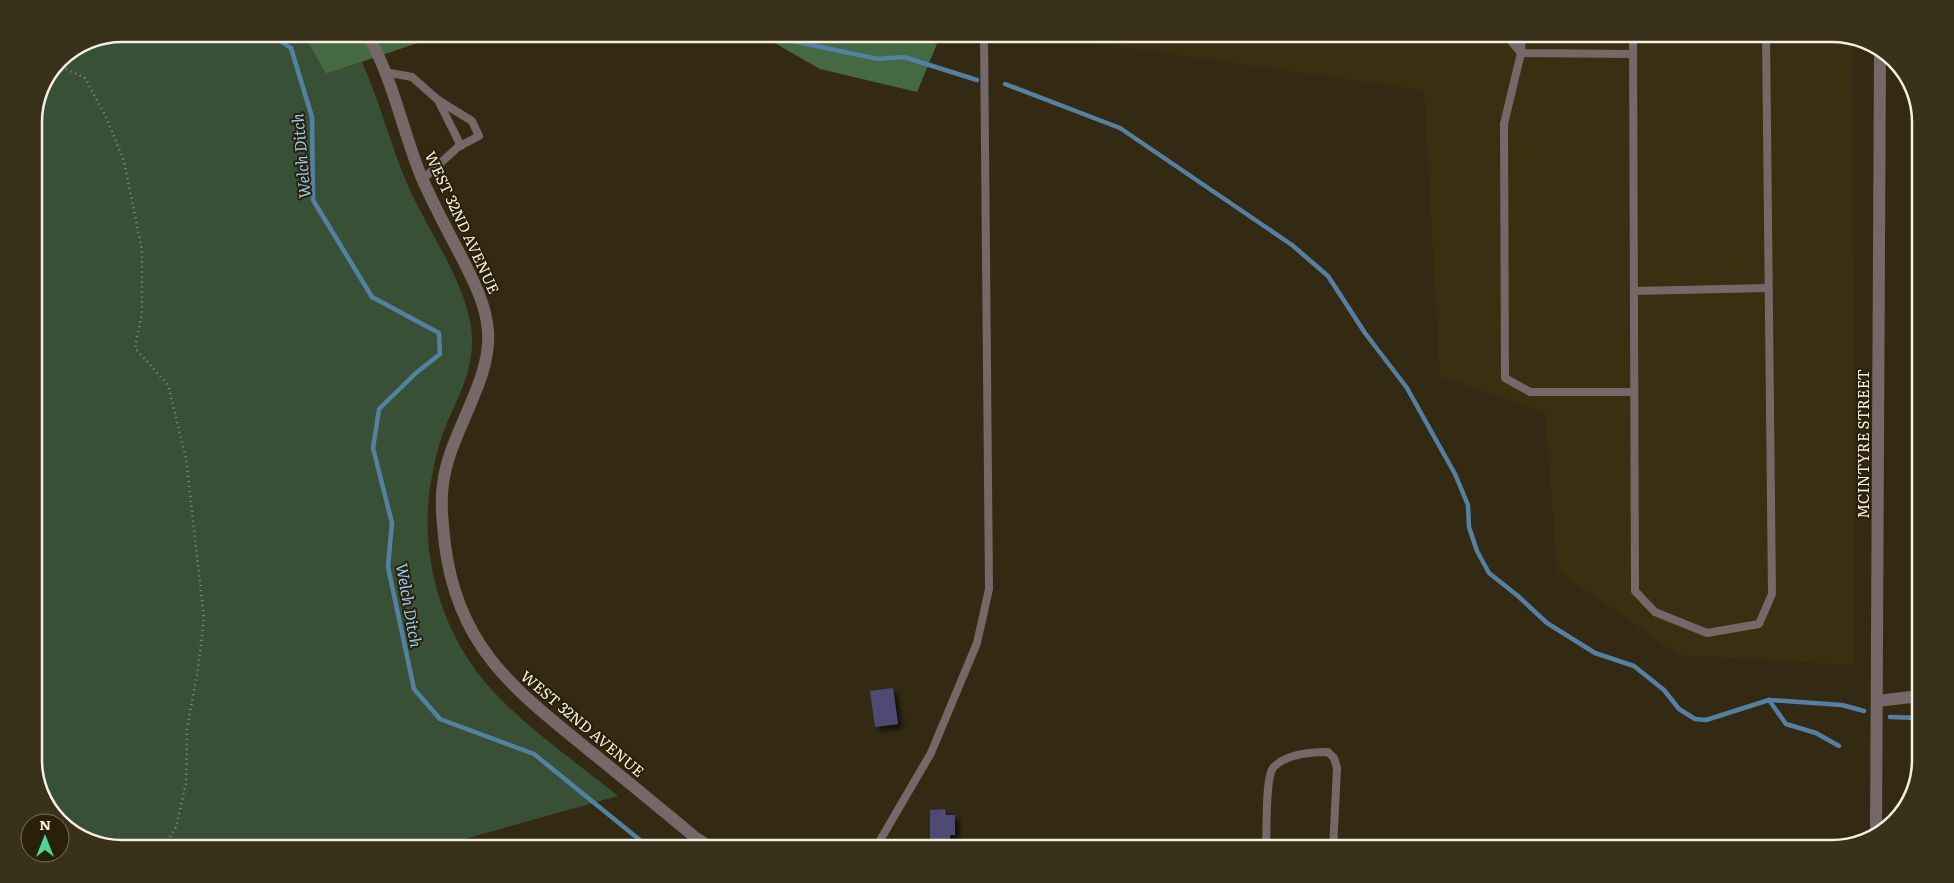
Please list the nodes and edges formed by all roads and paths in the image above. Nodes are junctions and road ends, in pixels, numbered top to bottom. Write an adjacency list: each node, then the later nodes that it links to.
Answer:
1 (371, 42): 11 (street, WEST 32ND AVENUE)
2 (984, 42): 23 (lane)
3 (1512, 42): 7 (lane)
4 (1522, 42): 7 (lane)
5 (1633, 42): 8 (lane)
6 (1766, 42): 15 (lane)
7 (1521, 53): 8 (lane); 17 (lane)
8 (1633, 54): 16 (lane)
9 (1880, 59): 19 (street, MCINTYRE STREET)
10 (64, 68): 21 (path)
11 (385, 72): 12 (lane); 14 (street, WEST 32ND AVENUE)
12 (438, 100): 13 (lane); 13 (lane)
13 (461, 146): 14 (lane)
14 (422, 179): 22 (street, WEST 32ND AVENUE)
15 (1768, 288): 16 (lane); 17 (lane)
16 (1634, 291): 17 (lane)
17 (1634, 392)
18 (1912, 697): 19 (street)
19 (1877, 701): 20 (street, MCINTYRE STREET)
20 (1876, 827)
21 (168, 840)
22 (700, 840)
23 (880, 840)
24 (1266, 840): 25 (lane)
25 (1333, 840)

